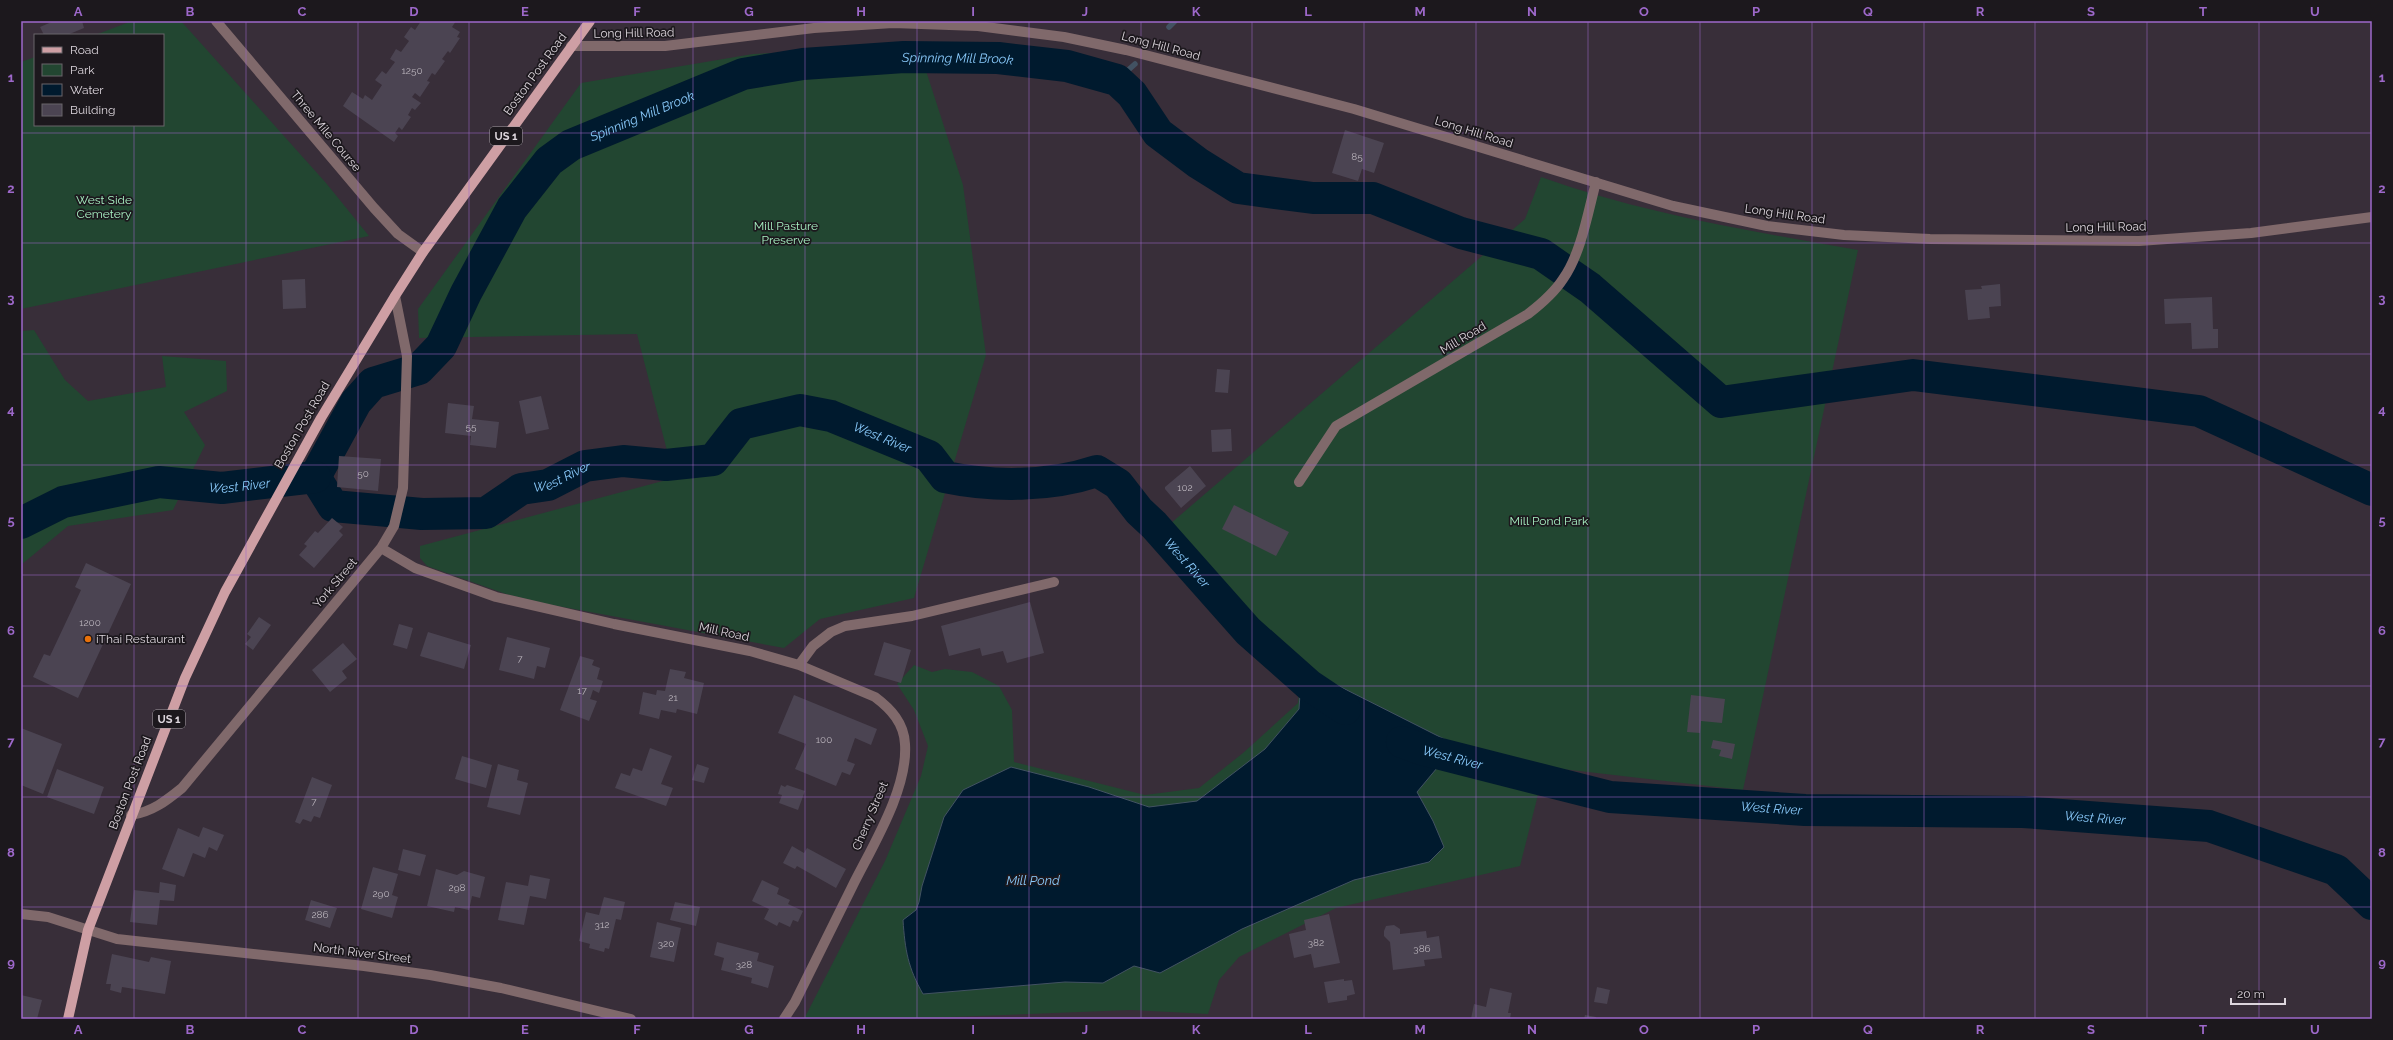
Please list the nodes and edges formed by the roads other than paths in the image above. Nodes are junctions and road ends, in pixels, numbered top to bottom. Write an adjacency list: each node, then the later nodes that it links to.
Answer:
1 (216, 21): 6 (street, Three Mile Course)
2 (590, 21): 3 (main road, Boston Post Road / US 1)
3 (571, 46): 4 (street, Long Hill Road); 6 (main road, Boston Post Road / US 1)
4 (1596, 182): 5 (street, Long Hill Road); 8 (street, Mill Road)
5 (2372, 217)
6 (423, 252): 7 (main road, Boston Post Road / US 1)
7 (395, 296): 9 (street, York Street); 12 (main road, Boston Post Road / US 1)
8 (1299, 482)
9 (381, 548): 11 (street, Mill Road); 12 (street, York Street)
10 (1054, 582): 11 (street)
11 (799, 665): 17 (street, Cherry Street)
12 (131, 815): 14 (main road, Boston Post Road / US 1)
13 (21, 914): 14 (street, North River Street)
14 (88, 930): 15 (main road, Boston Post Road / US 1); 16 (street, North River Street)
15 (68, 1019)
16 (631, 1019)
17 (784, 1019)

